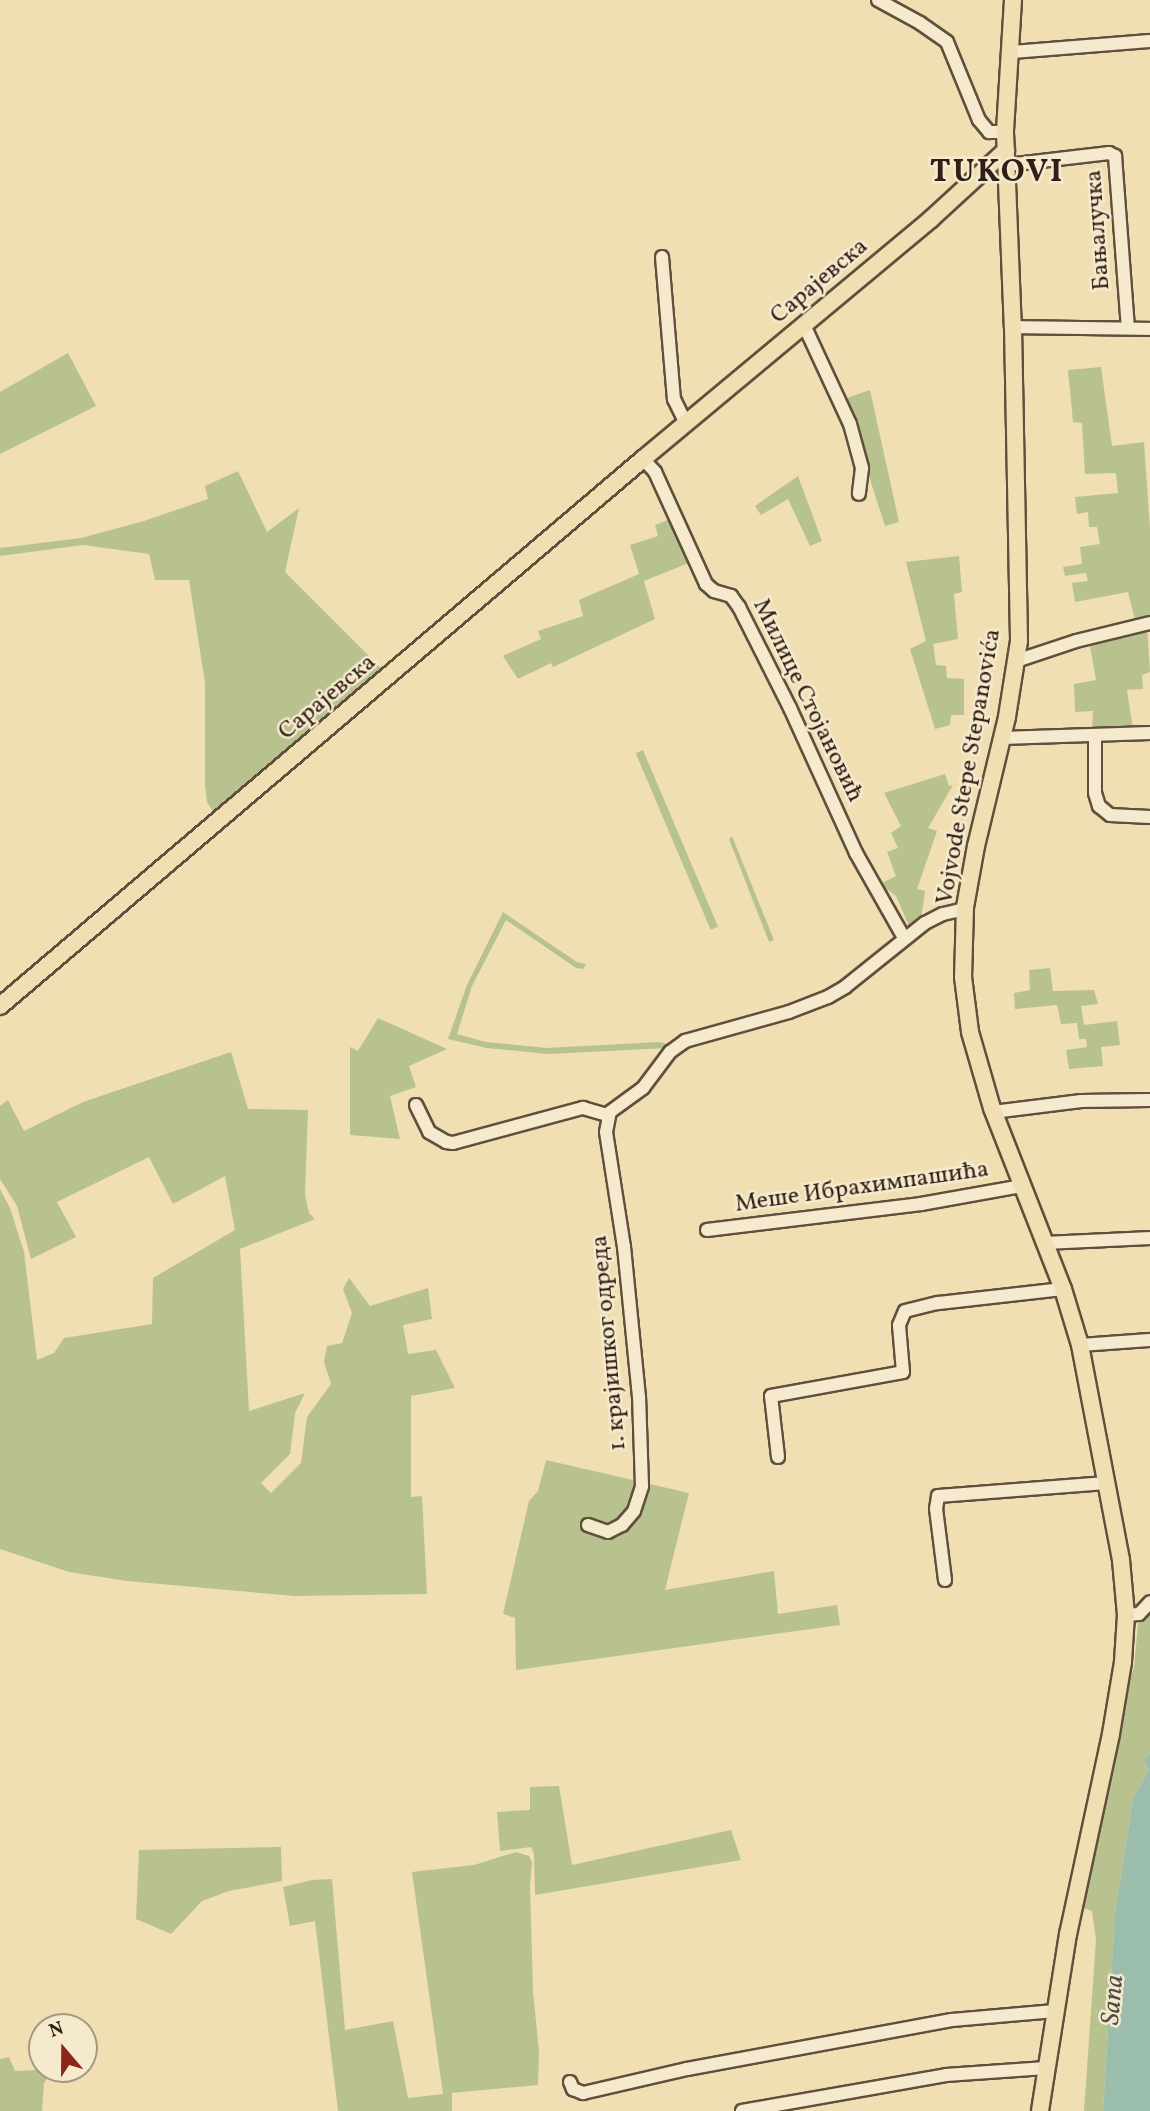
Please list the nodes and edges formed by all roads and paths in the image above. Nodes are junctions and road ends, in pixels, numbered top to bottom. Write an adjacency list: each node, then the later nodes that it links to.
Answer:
1 (878, 0): 6 (street)
2 (1013, 0): 3 (street, Vojvode Stepe Stepanovića); 5 (main road, Vojvode Stepe Stepanovića)
3 (1023, 0)
4 (1150, 41): 5 (street)
5 (1012, 52): 6 (main road, Vojvode Stepe Stepanovića)
6 (1005, 132): 7 (main road, Vojvode Stepe Stepanovića); 8 (main road)
7 (1007, 158): 8 (main road); 10 (main road, Vojvode Stepe Stepanovića); 14 (street, Бањалучка)
8 (982, 172): 9 (main road, Сарајевска)
9 (970, 184): 10 (main road); 12 (main road, Сарајевска)
10 (1008, 198): 13 (main road, Vojvode Stepe Stepanovića)
11 (662, 257): 16 (street)
12 (804, 325): 16 (main road, Сарајевска); 18 (street)
13 (1013, 327): 14 (street); 20 (main road, Vojvode Stepe Stepanovića)
14 (1128, 328): 15 (street)
15 (1150, 329)
16 (686, 424): 17 (main road, Сарајевска)
17 (643, 459): 26 (street, Милице Стојановић); 27 (main road, Сарајевска)
18 (859, 494)
19 (1150, 623): 20 (street)
20 (1016, 661): 23 (main road, Vojvode Stepe Stepanovića)
21 (1150, 733): 22 (street)
22 (1095, 736): 23 (street); 24 (street)
23 (1002, 738): 25 (main road, Vojvode Stepe Stepanovića)
24 (1150, 817)
25 (965, 909): 26 (street); 30 (main road, Vojvode Stepe Stepanovića)
26 (904, 938): 31 (street)
27 (0, 1006)
28 (1150, 1100): 30 (street)
29 (416, 1105): 31 (street)
30 (993, 1112): 32 (main road, Vojvode Stepe Stepanovića)
31 (608, 1115): 41 (street, 1. крајишког одреда)
32 (1022, 1186): 33 (street, Меше Ибрахимпашића); 35 (main road, Vojvode Stepe Stepanovića)
33 (707, 1230)
34 (1150, 1238): 35 (street)
35 (1045, 1243): 36 (main road, Vojvode Stepe Stepanovića)
36 (1063, 1289): 38 (main road, Vojvode Stepe Stepanovića); 39 (street)
37 (1150, 1340): 38 (street)
38 (1080, 1345): 40 (main road, Vojvode Stepe Stepanovića)
39 (778, 1458)
40 (1107, 1483): 42 (street); 44 (main road, Vojvode Stepe Stepanovića)
41 (588, 1525)
42 (945, 1580)
43 (1150, 1602): 44 (street)
44 (1126, 1615): 45 (main road, Vojvode Stepe Stepanovića)
45 (1055, 2011): 46 (main road, Vojvode Stepe Stepanovića); 47 (street)
46 (1046, 2068): 48 (street); 49 (main road, Vojvode Stepe Stepanovića)
47 (570, 2082)
48 (742, 2111)
49 (1040, 2111)

